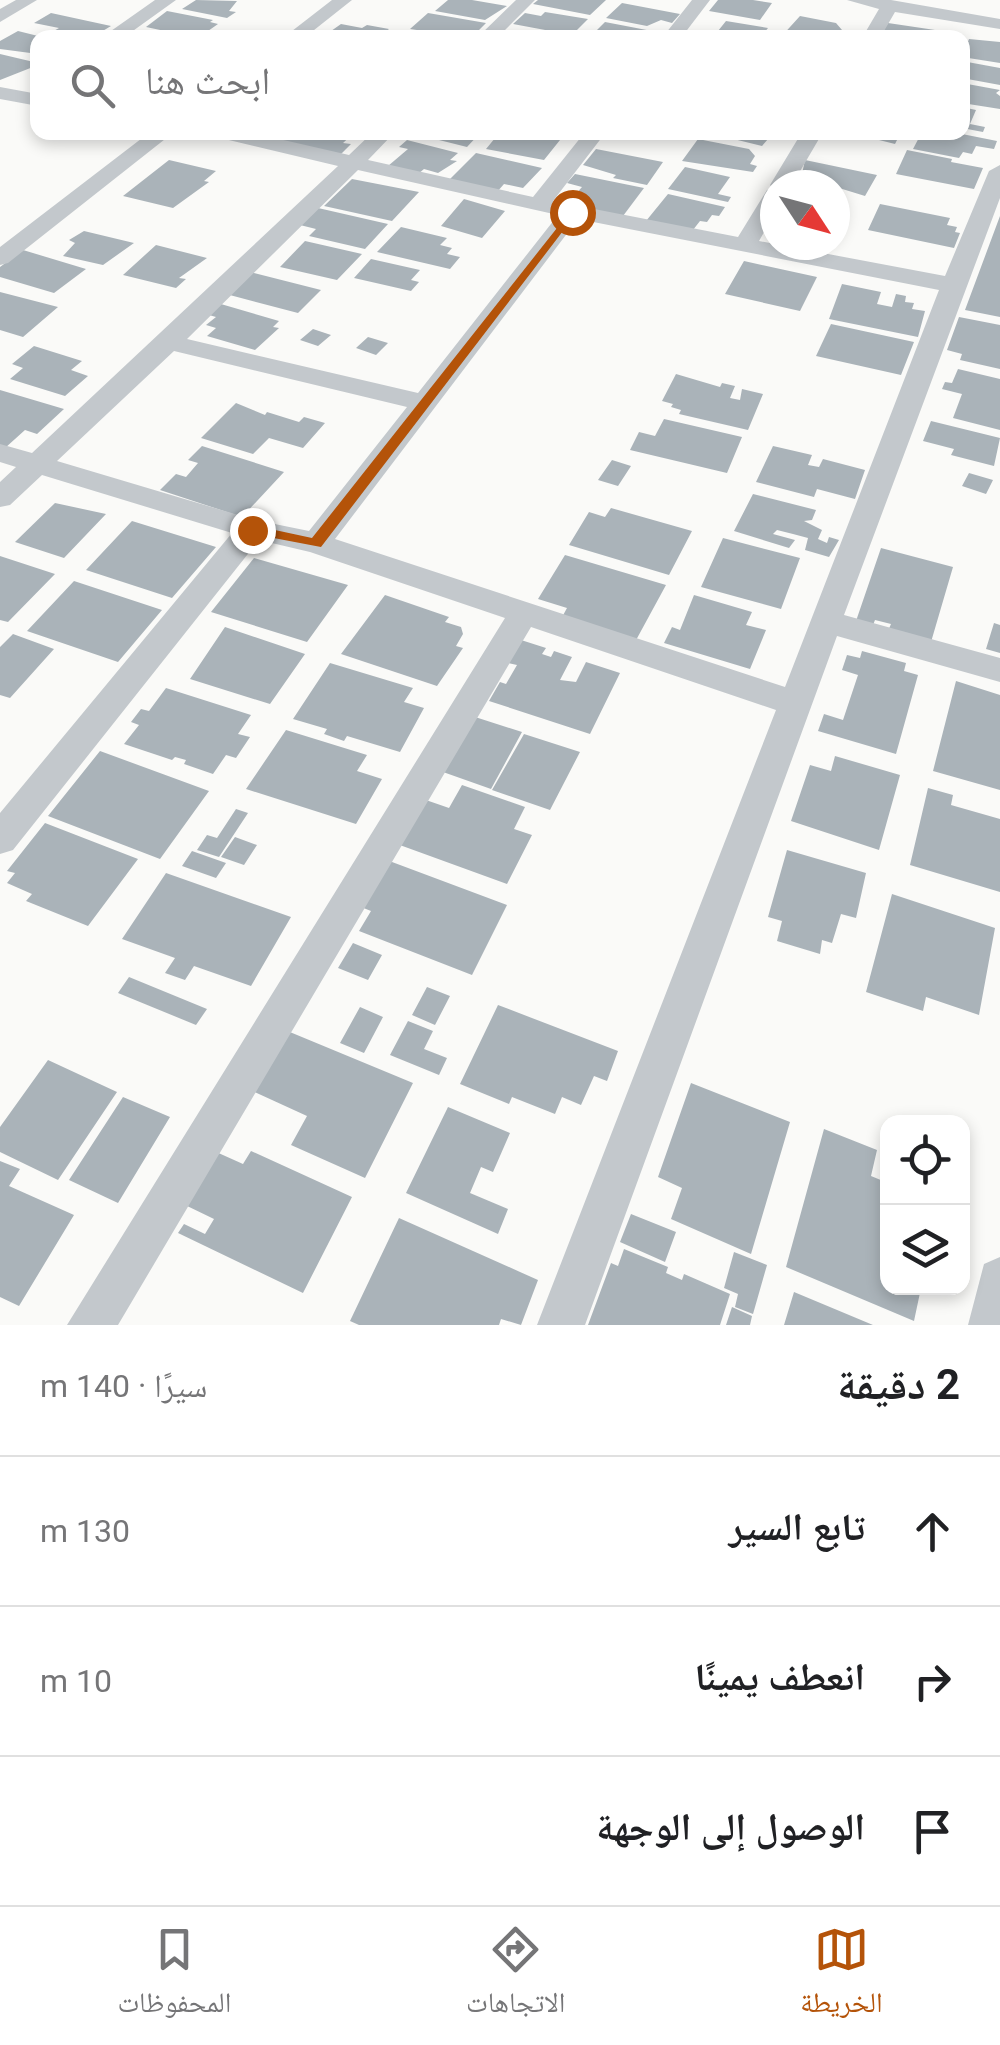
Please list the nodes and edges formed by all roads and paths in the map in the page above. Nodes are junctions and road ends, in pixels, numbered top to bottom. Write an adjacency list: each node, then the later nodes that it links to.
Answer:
1 (28, 0): 8 (street)
2 (167, 0): 10 (street)
3 (343, 0): 11 (street)
4 (526, 0): 12 (street)
5 (701, 0): 13 (street)
6 (856, 0): 7 (street)
7 (890, 6): 9 (street); 14 (street)
8 (0, 16)
9 (998, 18)
10 (122, 30)
11 (303, 30)
12 (494, 30)
13 (677, 30)
14 (876, 30)
15 (154, 140): 28 (street)
16 (252, 140): 20 (street)
17 (377, 140): 20 (street)
18 (590, 140): 23 (street)
19 (808, 140): 21 (street)
20 (352, 164): 23 (street); 30 (street)
21 (790, 170)
22 (1000, 171): 25 (street)
23 (538, 205): 24 (street)
24 (572, 212): 27 (street); 31 (street)
25 (991, 216): 29 (street)
26 (760, 220): 27 (street)
27 (744, 246): 29 (street)
28 (0, 258)
29 (953, 284): 38 (street)
30 (169, 342): 31 (street); 33 (street)
31 (426, 404): 36 (street)
32 (0, 453): 33 (street)
33 (39, 463): 34 (street); 35 (street)
34 (0, 498)
35 (252, 530): 36 (street); 41 (street)
36 (316, 544): 37 (street)
37 (524, 612): 40 (street); 43 (street)
38 (827, 622): 39 (street); 40 (street)
39 (1000, 670)
40 (796, 704): 44 (street)
41 (0, 839)
42 (1000, 1280): 45 (street)
43 (91, 1325)
44 (561, 1325)
45 (992, 1325)

